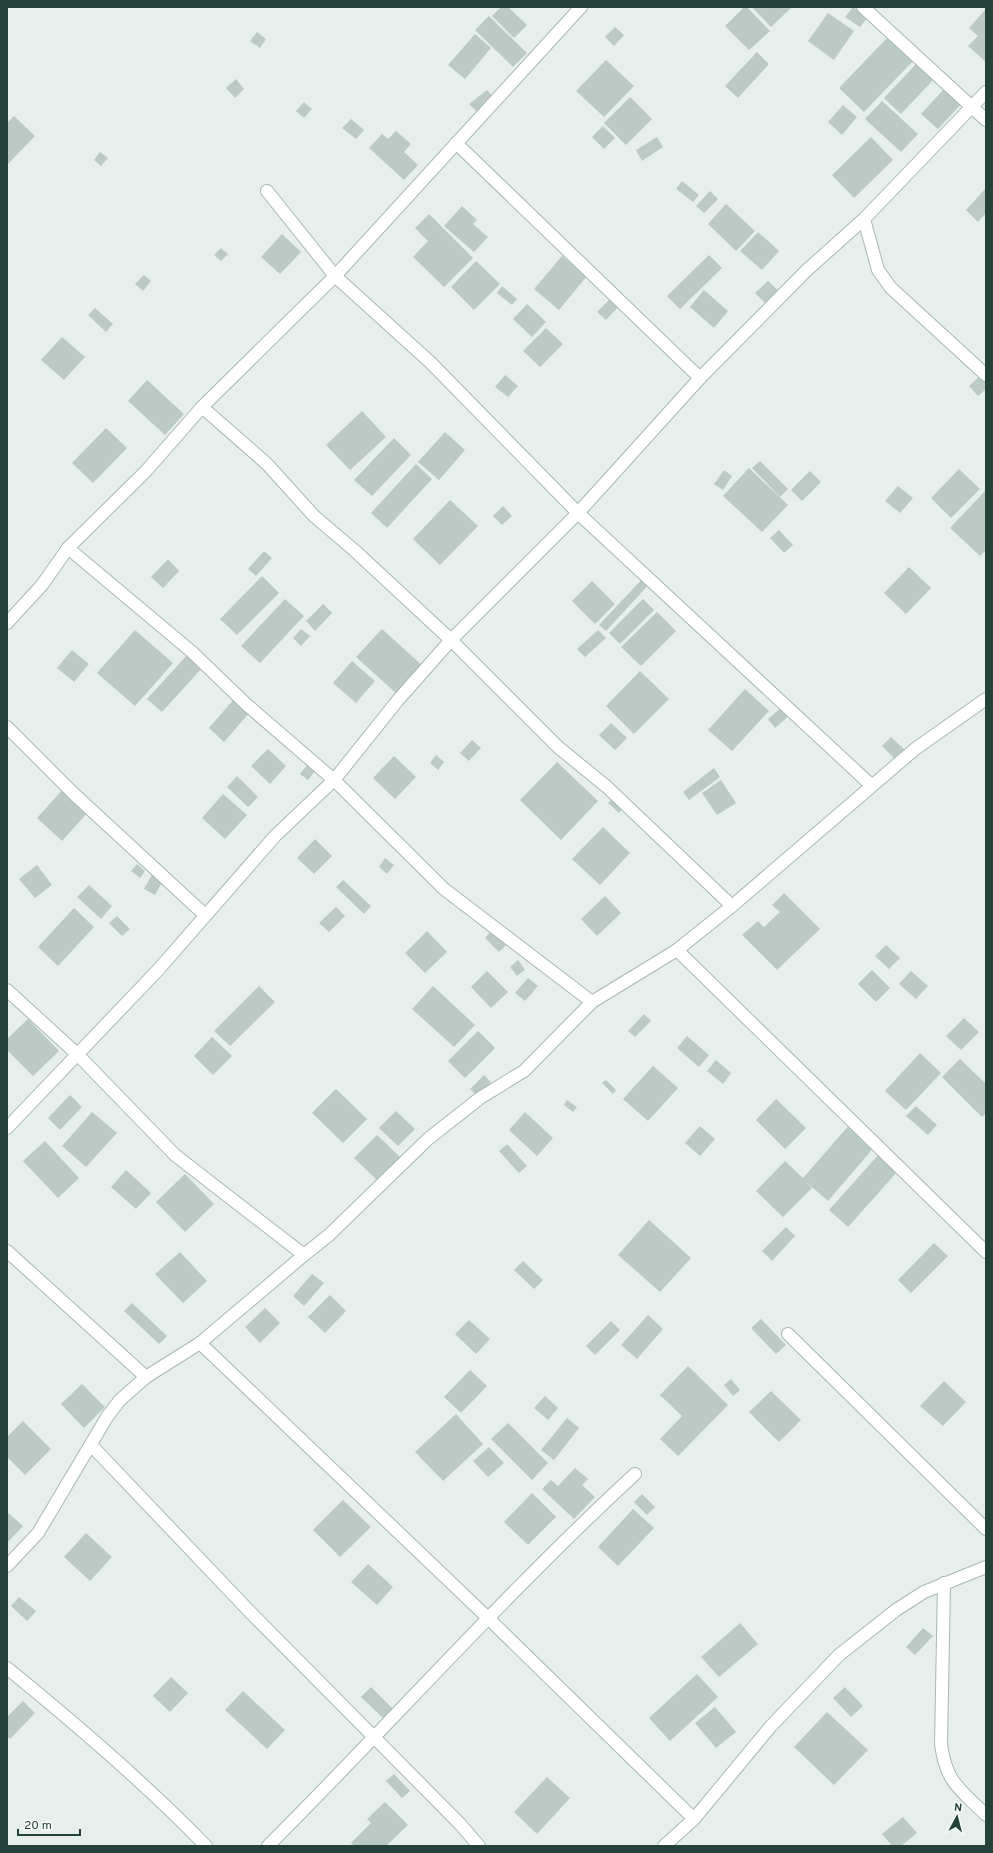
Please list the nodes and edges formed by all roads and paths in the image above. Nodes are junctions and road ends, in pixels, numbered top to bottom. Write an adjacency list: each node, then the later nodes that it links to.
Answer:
1 (581, 7): 6 (street)
2 (863, 7): 4 (street)
3 (986, 92): 4 (street)
4 (972, 107): 5 (street); 8 (street)
5 (986, 120)
6 (456, 143): 9 (street); 11 (street)
7 (267, 191): 9 (street)
8 (864, 219): 10 (street); 11 (street)
9 (335, 276): 12 (street); 13 (street)
10 (986, 374)
11 (700, 378): 13 (street)
12 (202, 407): 14 (street); 16 (street)
13 (578, 513): 16 (street); 20 (street)
14 (68, 548): 15 (street); 19 (street)
15 (7, 623)
16 (451, 640): 19 (street); 21 (street)
17 (986, 699): 20 (street)
18 (7, 727): 22 (street)
19 (334, 780): 22 (street); 25 (street)
20 (871, 785): 21 (street)
21 (732, 906): 23 (street)
22 (205, 915): 26 (street)
23 (677, 950): 25 (street); 29 (street)
24 (7, 990): 26 (street)
25 (592, 1002): 30 (street)
26 (77, 1054): 27 (street); 30 (street)
27 (7, 1128)
28 (7, 1251): 33 (street)
29 (986, 1252)
30 (304, 1255): 32 (street)
31 (788, 1334): 36 (street)
32 (200, 1343): 33 (street); 40 (street)
33 (146, 1378): 34 (street)
34 (91, 1445): 37 (street); 42 (street)
35 (635, 1474): 40 (street)
36 (986, 1529)
37 (7, 1566)
38 (986, 1567): 39 (street)
39 (944, 1583): 43 (street); 44 (street)
40 (488, 1618): 42 (street); 44 (street)
41 (7, 1668): 45 (street)
42 (373, 1736): 46 (street); 47 (street)
43 (986, 1815)
44 (694, 1818): 48 (street)
45 (206, 1846)
46 (268, 1846)
47 (479, 1846)
48 (664, 1846)

